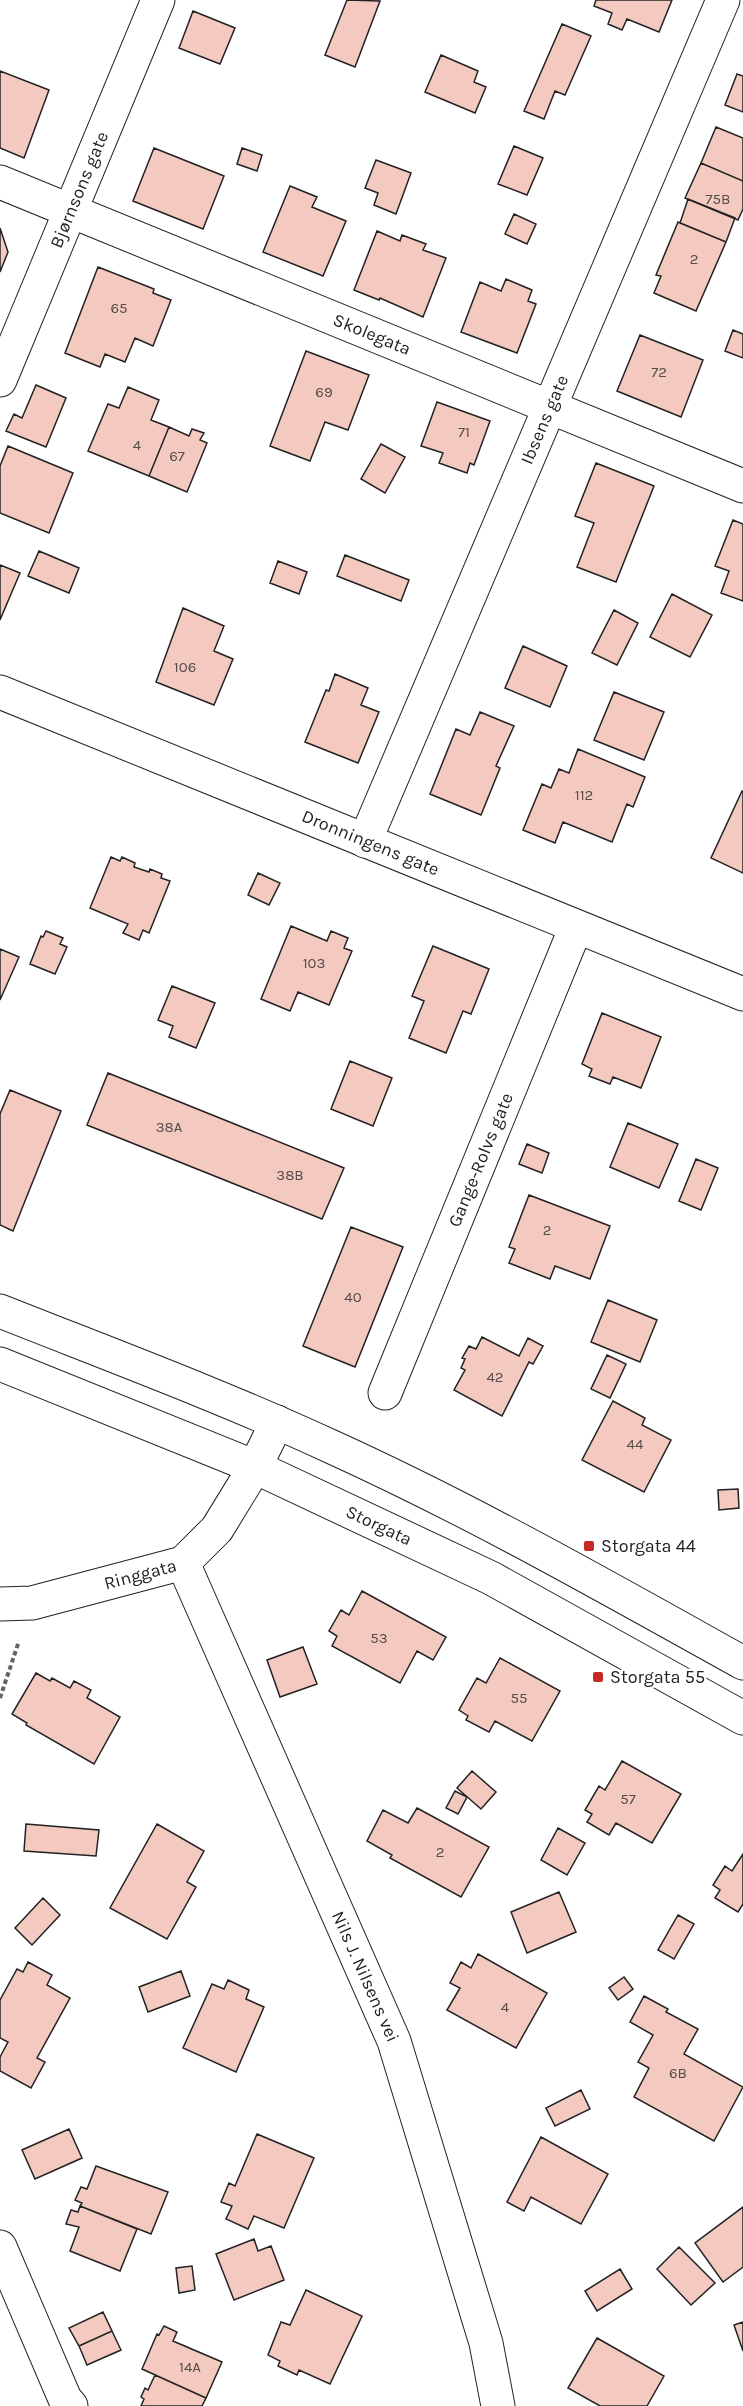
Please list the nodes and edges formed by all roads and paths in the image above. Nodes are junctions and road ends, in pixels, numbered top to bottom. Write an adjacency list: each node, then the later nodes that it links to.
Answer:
1 (158, 0): 4 (street, Bjørnsons gate)
2 (723, 0): 6 (street, Ibsens gate)
3 (0, 182): 4 (street, Skolegata)
4 (70, 209): 5 (street, Bjørnsons gate); 6 (street, Skolegata)
5 (0, 380)
6 (549, 408): 7 (street, Skolegata); 9 (street, Ibsens gate)
7 (743, 486)
8 (0, 692): 9 (street, Dronningens gate)
9 (365, 841): 10 (street, Dronningens gate)
10 (576, 927): 11 (street, Dronningens gate); 14 (street, Gange-Rolvs gate)
11 (743, 994)
12 (0, 1311): 15 (street)
13 (0, 1364): 16 (street, Storgata)
14 (385, 1393)
15 (277, 1422): 16 (street, Ringgata); 19 (street)
16 (255, 1467): 17 (street, Ringgata); 21 (street, Storgata)
17 (183, 1563): 18 (street, Ringgata); 24 (street, Nils J. Nilsens vei)
18 (16, 1604): 20 (path)
19 (743, 1663)
20 (0, 1698)
21 (743, 1718)
22 (0, 2247): 23 (street)
23 (71, 2406)
24 (498, 2406)

